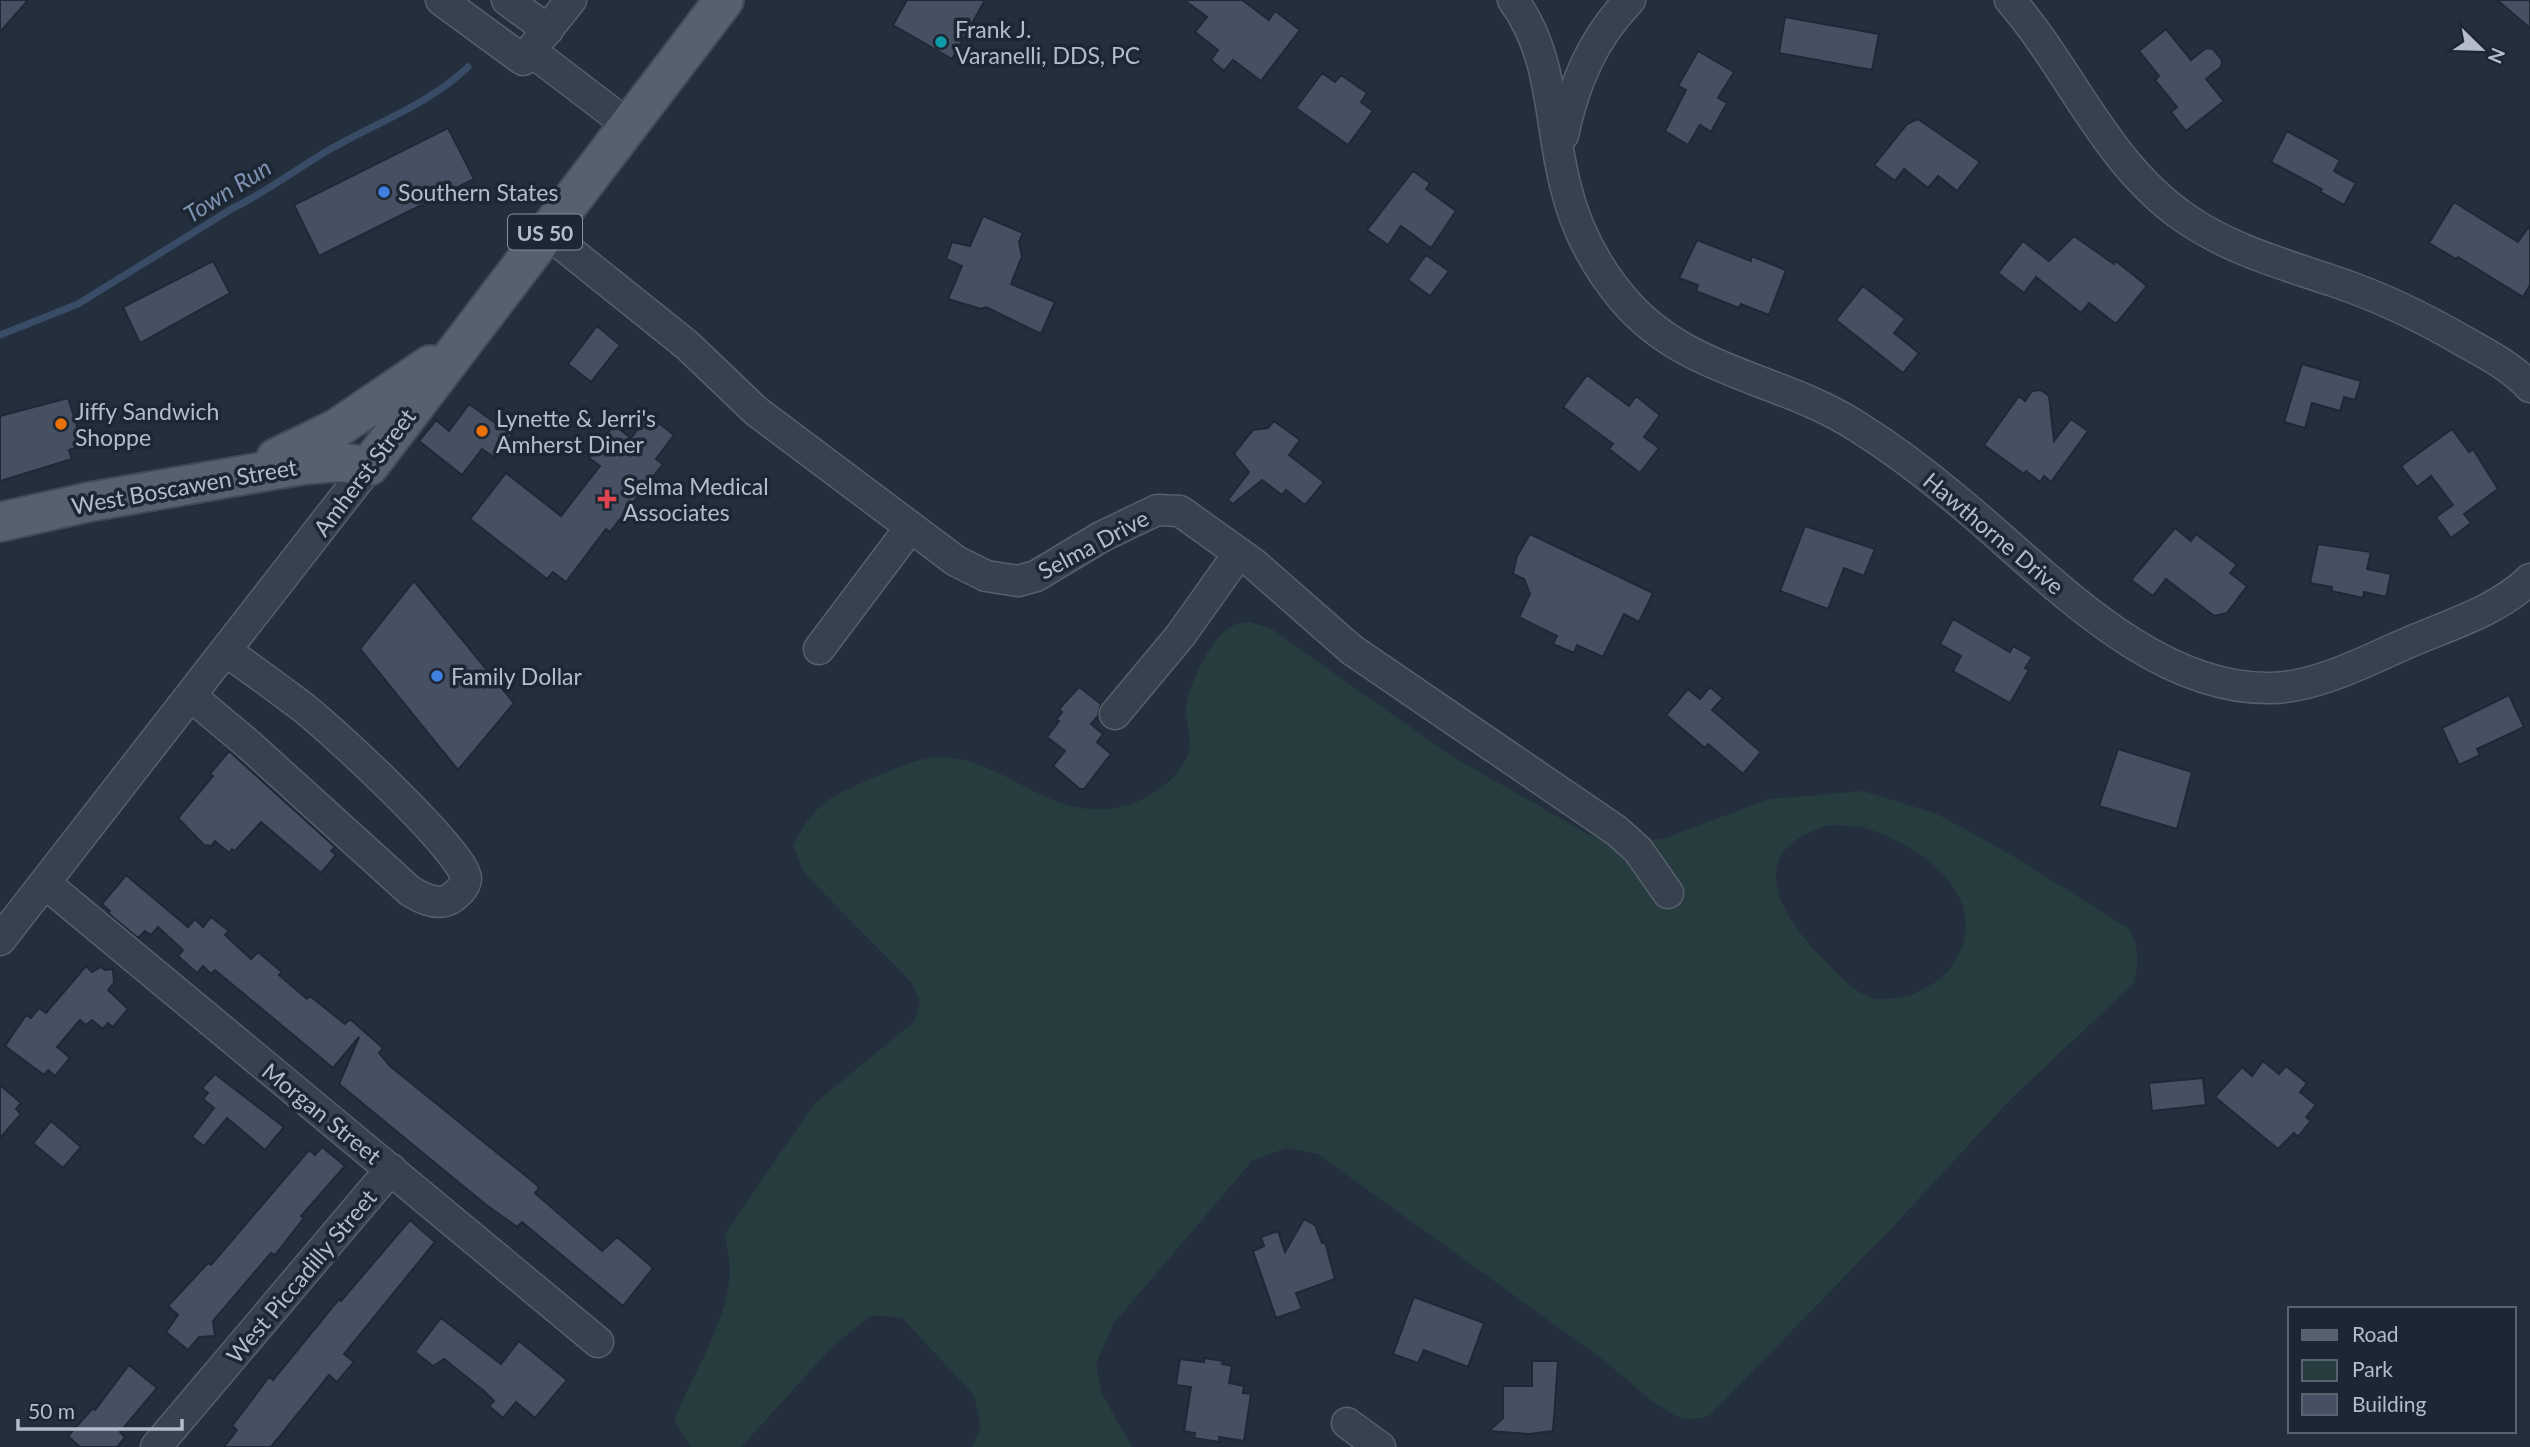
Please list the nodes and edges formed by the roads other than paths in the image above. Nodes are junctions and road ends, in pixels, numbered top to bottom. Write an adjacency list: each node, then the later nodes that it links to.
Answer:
1 (440, 0): 8 (street)
2 (507, 0): 8 (street)
3 (571, 0): 8 (street)
4 (724, 0): 9 (main road, Amherst Street / US 50)
5 (1513, 0): 10 (street, Hawthorne Drive)
6 (1630, 0): 10 (street, Hawthorne Drive)
7 (2010, 0): 13 (street)
8 (534, 47): 9 (street)
9 (628, 125): 11 (main road, Amherst Street / US 50)
10 (1560, 149): 19 (street, Hawthorne Drive)
11 (546, 232): 12 (main road, Amherst Street / US 50); 17 (street, Selma Drive)
12 (461, 343): 14 (main road, Amherst Street / US 50); 15 (main road, US 50)
13 (2530, 387)
14 (369, 466): 15 (main road, West Boscawen Street / US 50); 21 (street, Amherst Street)
15 (236, 476): 16 (main road, West Boscawen Street / US 50)
16 (0, 522)
17 (910, 528): 18 (street, Selma Drive); 20 (street)
18 (1239, 553): 23 (street); 25 (street, Selma Drive)
19 (2530, 579)
20 (819, 649)
21 (226, 651): 22 (street, Amherst Street); 22 (street)
22 (191, 696): 24 (street, Amherst Street)
23 (1115, 714)
24 (46, 884): 26 (street, Amherst Street); 27 (street, Morgan Street)
25 (1668, 893)
26 (0, 940)
27 (391, 1169): 28 (street, Morgan Street); 30 (street, West Piccadilly Street)
28 (598, 1342)
29 (1347, 1423): 31 (street)
30 (156, 1447)
31 (1380, 1447)

